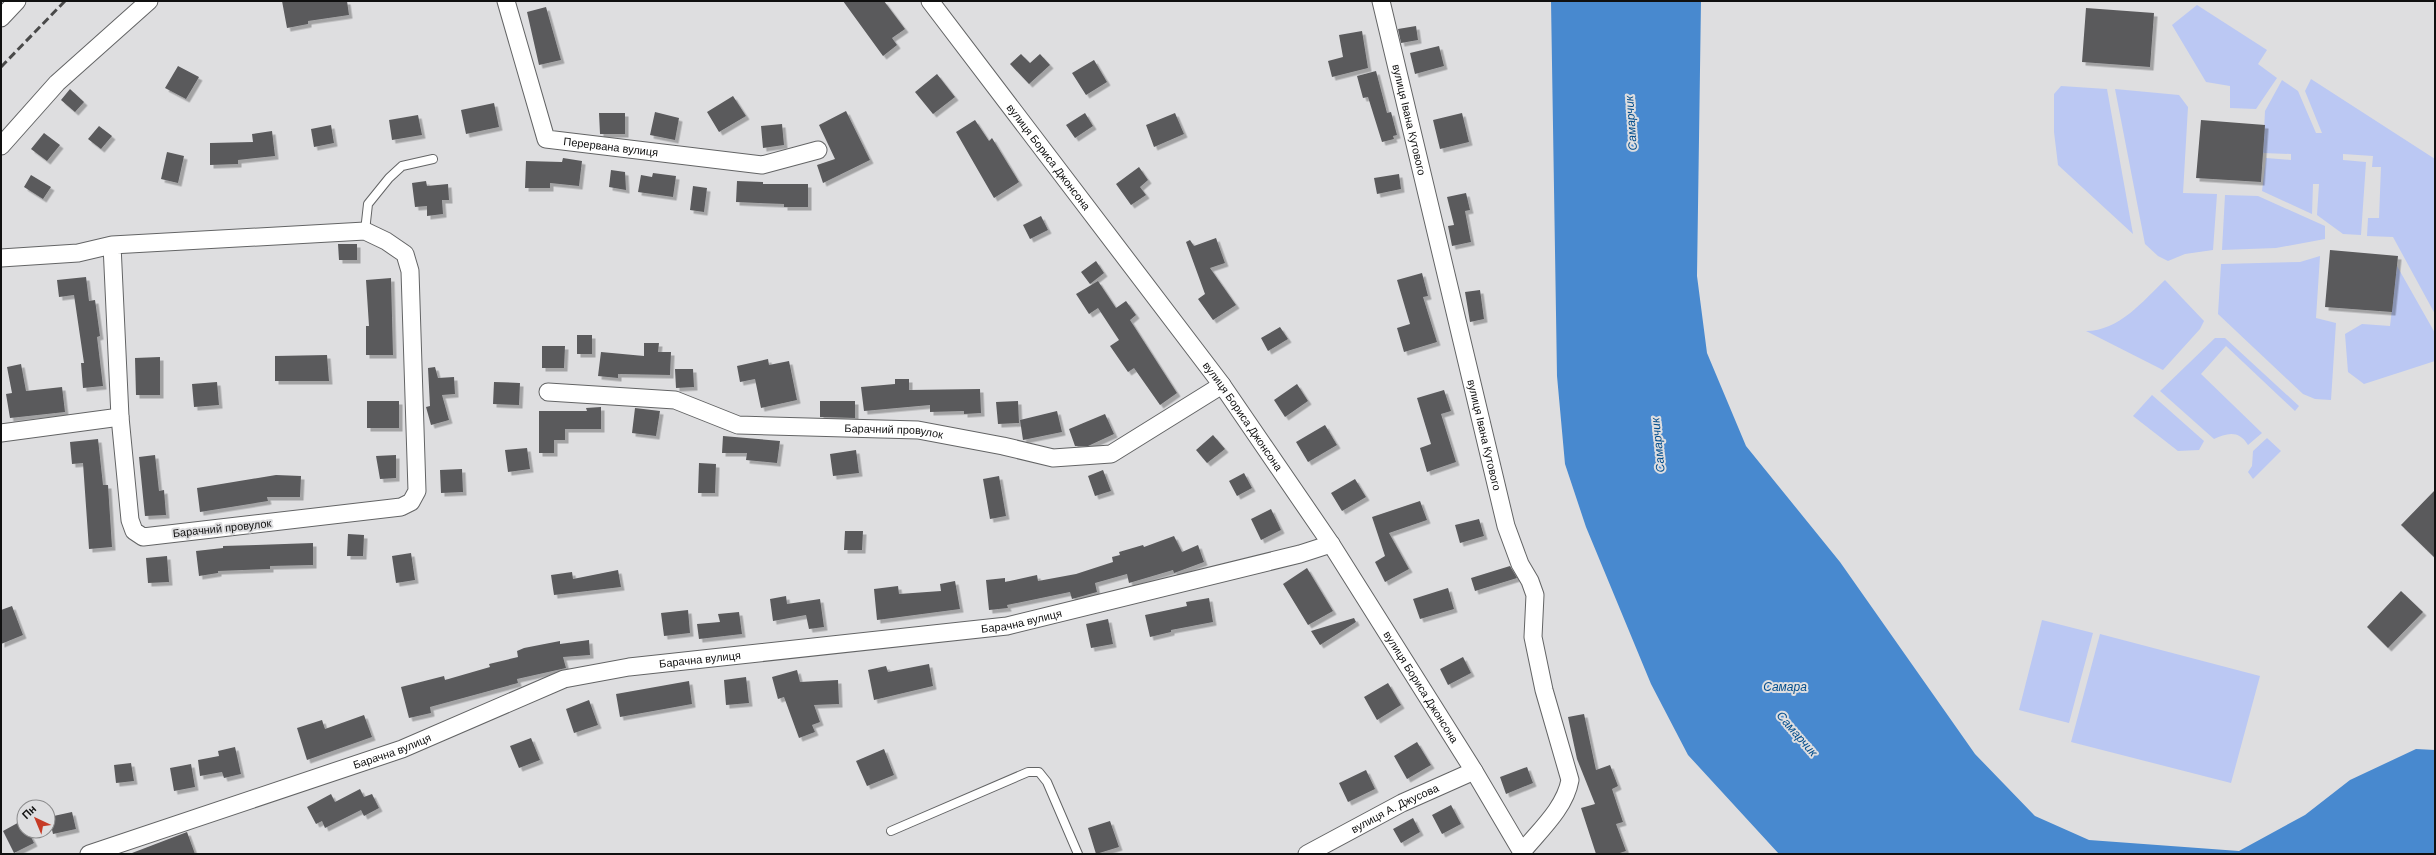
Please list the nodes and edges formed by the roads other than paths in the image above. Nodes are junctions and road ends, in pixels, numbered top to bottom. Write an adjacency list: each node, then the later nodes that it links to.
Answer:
1 (17, 1): 6 (street)
2 (150, 1): 7 (street)
3 (506, 1): 8 (street, Перервана вулиця)
4 (930, 1): 13 (street, вулиця Бориса Джонсона)
5 (1381, 1): 21 (street, вулиця Івана Кутового)
6 (1, 18)
7 (1, 146)
8 (818, 150)
9 (433, 159): 10 (lane)
10 (365, 231): 11 (street); 15 (street, Барачний провулок)
11 (112, 245): 12 (street); 15 (street, Барачний провулок)
12 (1, 258)
13 (1222, 385): 14 (street, Барачний провулок); 17 (street, вулиця Бориса Джонсона)
14 (548, 392)
15 (120, 417): 16 (street)
16 (1, 433)
17 (1331, 544): 18 (street, вулиця Бориса Джонсона); 22 (street, Барачна вулиця)
18 (1474, 771): 20 (street, вулиця А. Джусова); 21 (street, вулиця Бориса Джонсона)
19 (891, 831): 23 (lane)
20 (1314, 853)
21 (1523, 853)
22 (89, 854)
23 (1078, 854)

